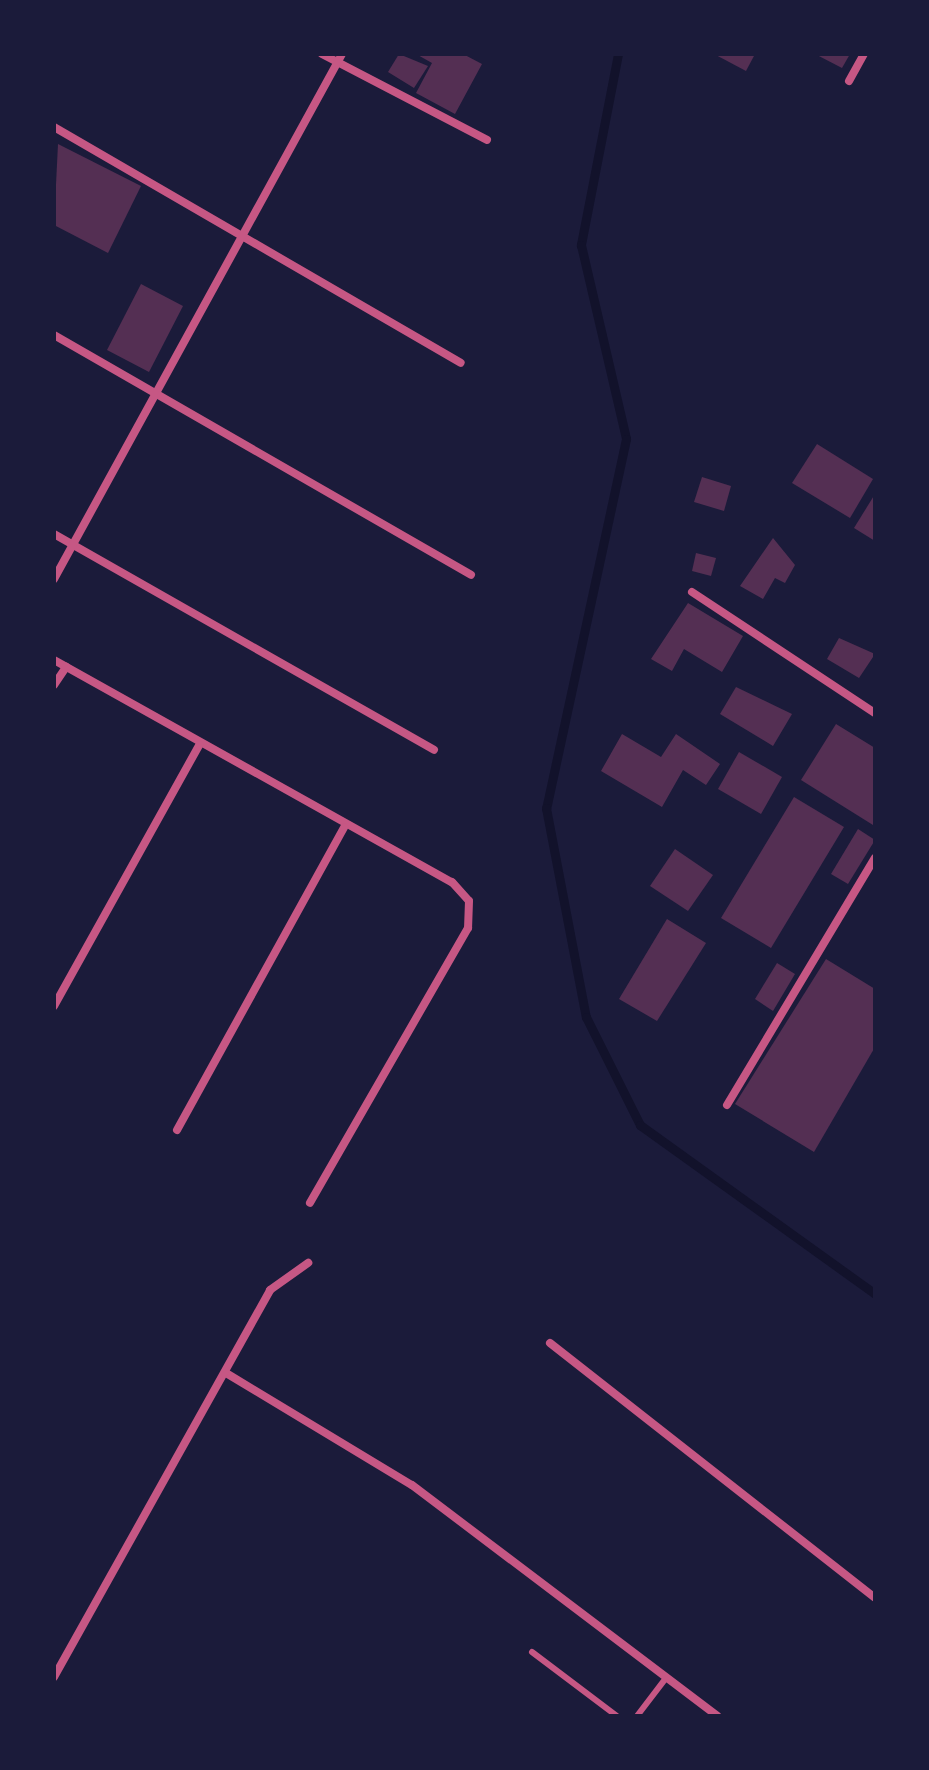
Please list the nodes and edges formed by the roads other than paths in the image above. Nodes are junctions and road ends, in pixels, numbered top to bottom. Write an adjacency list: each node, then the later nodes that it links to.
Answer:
1 (322, 54): 3 (street)
2 (864, 54): 4 (street)
3 (339, 58): 6 (street); 7 (street)
4 (849, 81)
5 (54, 127): 7 (street)
6 (487, 140)
7 (242, 239): 9 (street); 10 (street)
8 (54, 335): 10 (street)
9 (461, 363)
10 (156, 393): 12 (street); 13 (street)
11 (54, 534): 12 (street)
12 (72, 544): 14 (street); 21 (street)
13 (471, 575)
14 (54, 579)
15 (692, 592): 19 (street)
16 (54, 660): 17 (street)
17 (66, 667): 18 (street); 20 (street)
18 (54, 685)
19 (874, 708)
20 (199, 745): 22 (street); 24 (street)
21 (434, 750)
22 (344, 827): 26 (street); 27 (street)
23 (875, 858): 25 (street)
24 (54, 1006)
25 (727, 1105)
26 (177, 1130)
27 (310, 1203)
28 (308, 1263): 30 (street)
29 (550, 1343): 31 (street)
30 (226, 1373): 33 (street); 34 (street)
31 (875, 1598)
32 (532, 1652): 35 (lane)
33 (54, 1677)
34 (666, 1678): 36 (lane); 37 (street)
35 (617, 1716)
36 (637, 1716)
37 (717, 1716)

